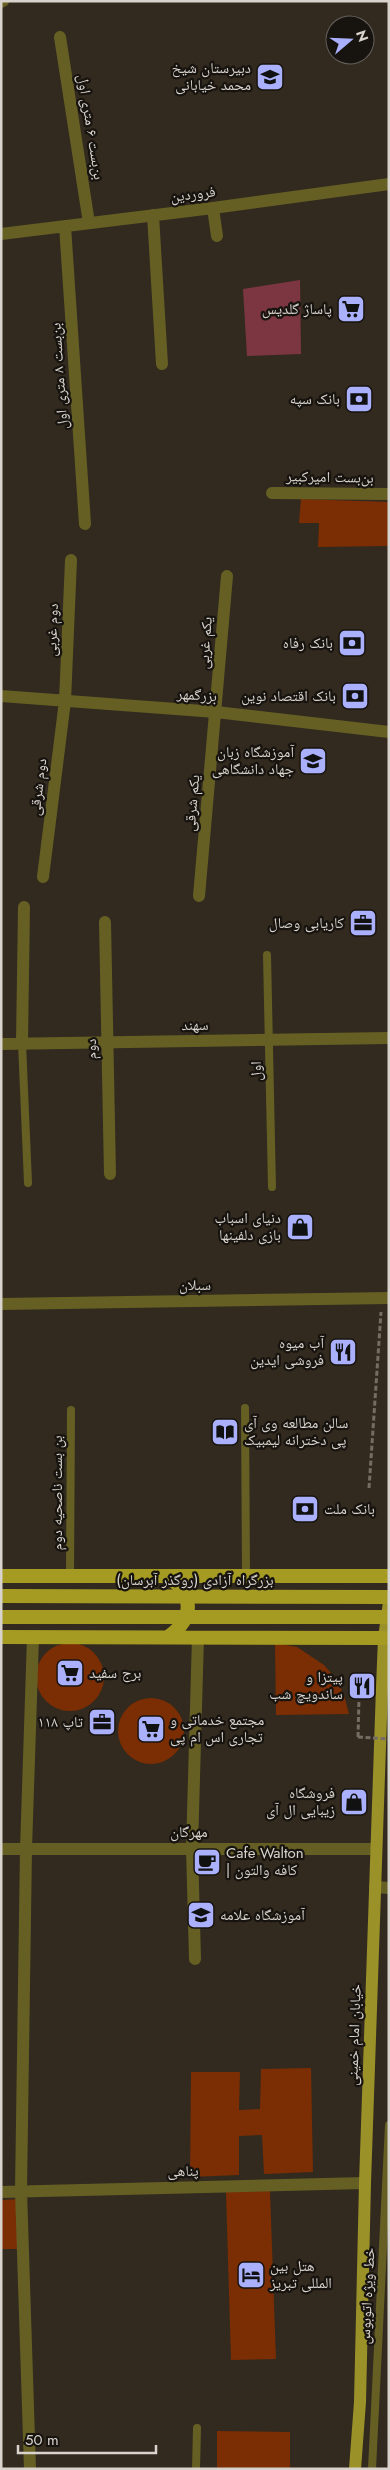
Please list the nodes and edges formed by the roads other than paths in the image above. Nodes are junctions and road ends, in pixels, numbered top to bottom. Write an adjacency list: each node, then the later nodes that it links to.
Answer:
1 (60, 37): 5 (street, بن‌بست ۶ متری اول)
2 (389, 184): 3 (street, فروردین)
3 (213, 208): 4 (street, فروردین); 8 (street)
4 (153, 215): 5 (street, فروردین); 9 (street)
5 (89, 223): 6 (street, فروردین)
6 (65, 226): 7 (street, فروردین); 12 (street, بن‌بست ۸ متری اول)
7 (1, 234)
8 (217, 236)
9 (162, 364)
10 (272, 493): 11 (street, بن‌بست امیرکبیر)
11 (389, 494)
12 (85, 524)
13 (71, 560): 16 (street, دوم غربی)
14 (227, 576): 17 (street, یکم غربی)
15 (1, 696): 16 (street, بزرگمهر)
16 (65, 701): 17 (street, بزرگمهر); 19 (street, دوم شرقی)
17 (216, 712): 18 (street, بزرگمهر); 20 (street, یکم شرقی)
18 (389, 732)
19 (43, 877)
20 (199, 896)
21 (24, 907): 27 (street)
22 (105, 922): 26 (street, دوم)
23 (267, 955): 25 (lane, اول)
24 (389, 1038): 25 (street, سهند)
25 (269, 1040): 26 (street, سهند); 31 (lane, اول)
26 (107, 1042): 27 (street, سهند); 29 (street, دوم)
27 (22, 1043): 28 (street, سهند); 30 (lane)
28 (1, 1044)
29 (110, 1174)
30 (28, 1183)
31 (272, 1187)
32 (385, 1298): 33 (street, سبلان)
33 (1, 1304)
34 (244, 1408): 39 (lane)
35 (71, 1410): 37 (lane, بن بست ناصحیه دوم)
36 (1, 1576): 37 (highway)
37 (70, 1576): 38 (highway)
38 (166, 1576): 39 (highway); 48 (highway)
39 (246, 1576): 40 (highway)
40 (389, 1576)
41 (1, 1596): 42 (highway, بزرگراه آزادی (روگذر آبرسان), bridge)
42 (389, 1597)
43 (389, 1602): 50 (main road, خیابان امام خمینی)
44 (1, 1617): 45 (highway, bridge)
45 (389, 1617)
46 (1, 1637): 47 (highway)
47 (33, 1637): 48 (highway); 53 (street)
48 (168, 1637): 49 (highway)
49 (198, 1637): 50 (highway); 51 (street)
50 (384, 1638): 54 (main road, خیابان امام خمینی)
51 (192, 1848): 53 (street, مهرگان); 54 (street, مهرگان); 57 (street)
52 (1, 1849): 53 (street, مهرگان)
53 (26, 1849): 60 (street)
54 (376, 1849): 55 (main road, خیابان امام خمینی)
55 (375, 1887): 56 (street); 59 (main road, خیابان امام خمینی)
56 (389, 1888)
57 (195, 1959)
58 (389, 2124): 66 (lane, خط ویژه اتوبوس)
59 (365, 2184): 60 (street, پناهی); 65 (main road, خیابان امام خمینی)
60 (21, 2191): 61 (street, پناهی); 63 (street)
61 (1, 2192)
62 (197, 2428): 64 (lane)
63 (30, 2469)
64 (196, 2469)
65 (355, 2469)
66 (372, 2469)

